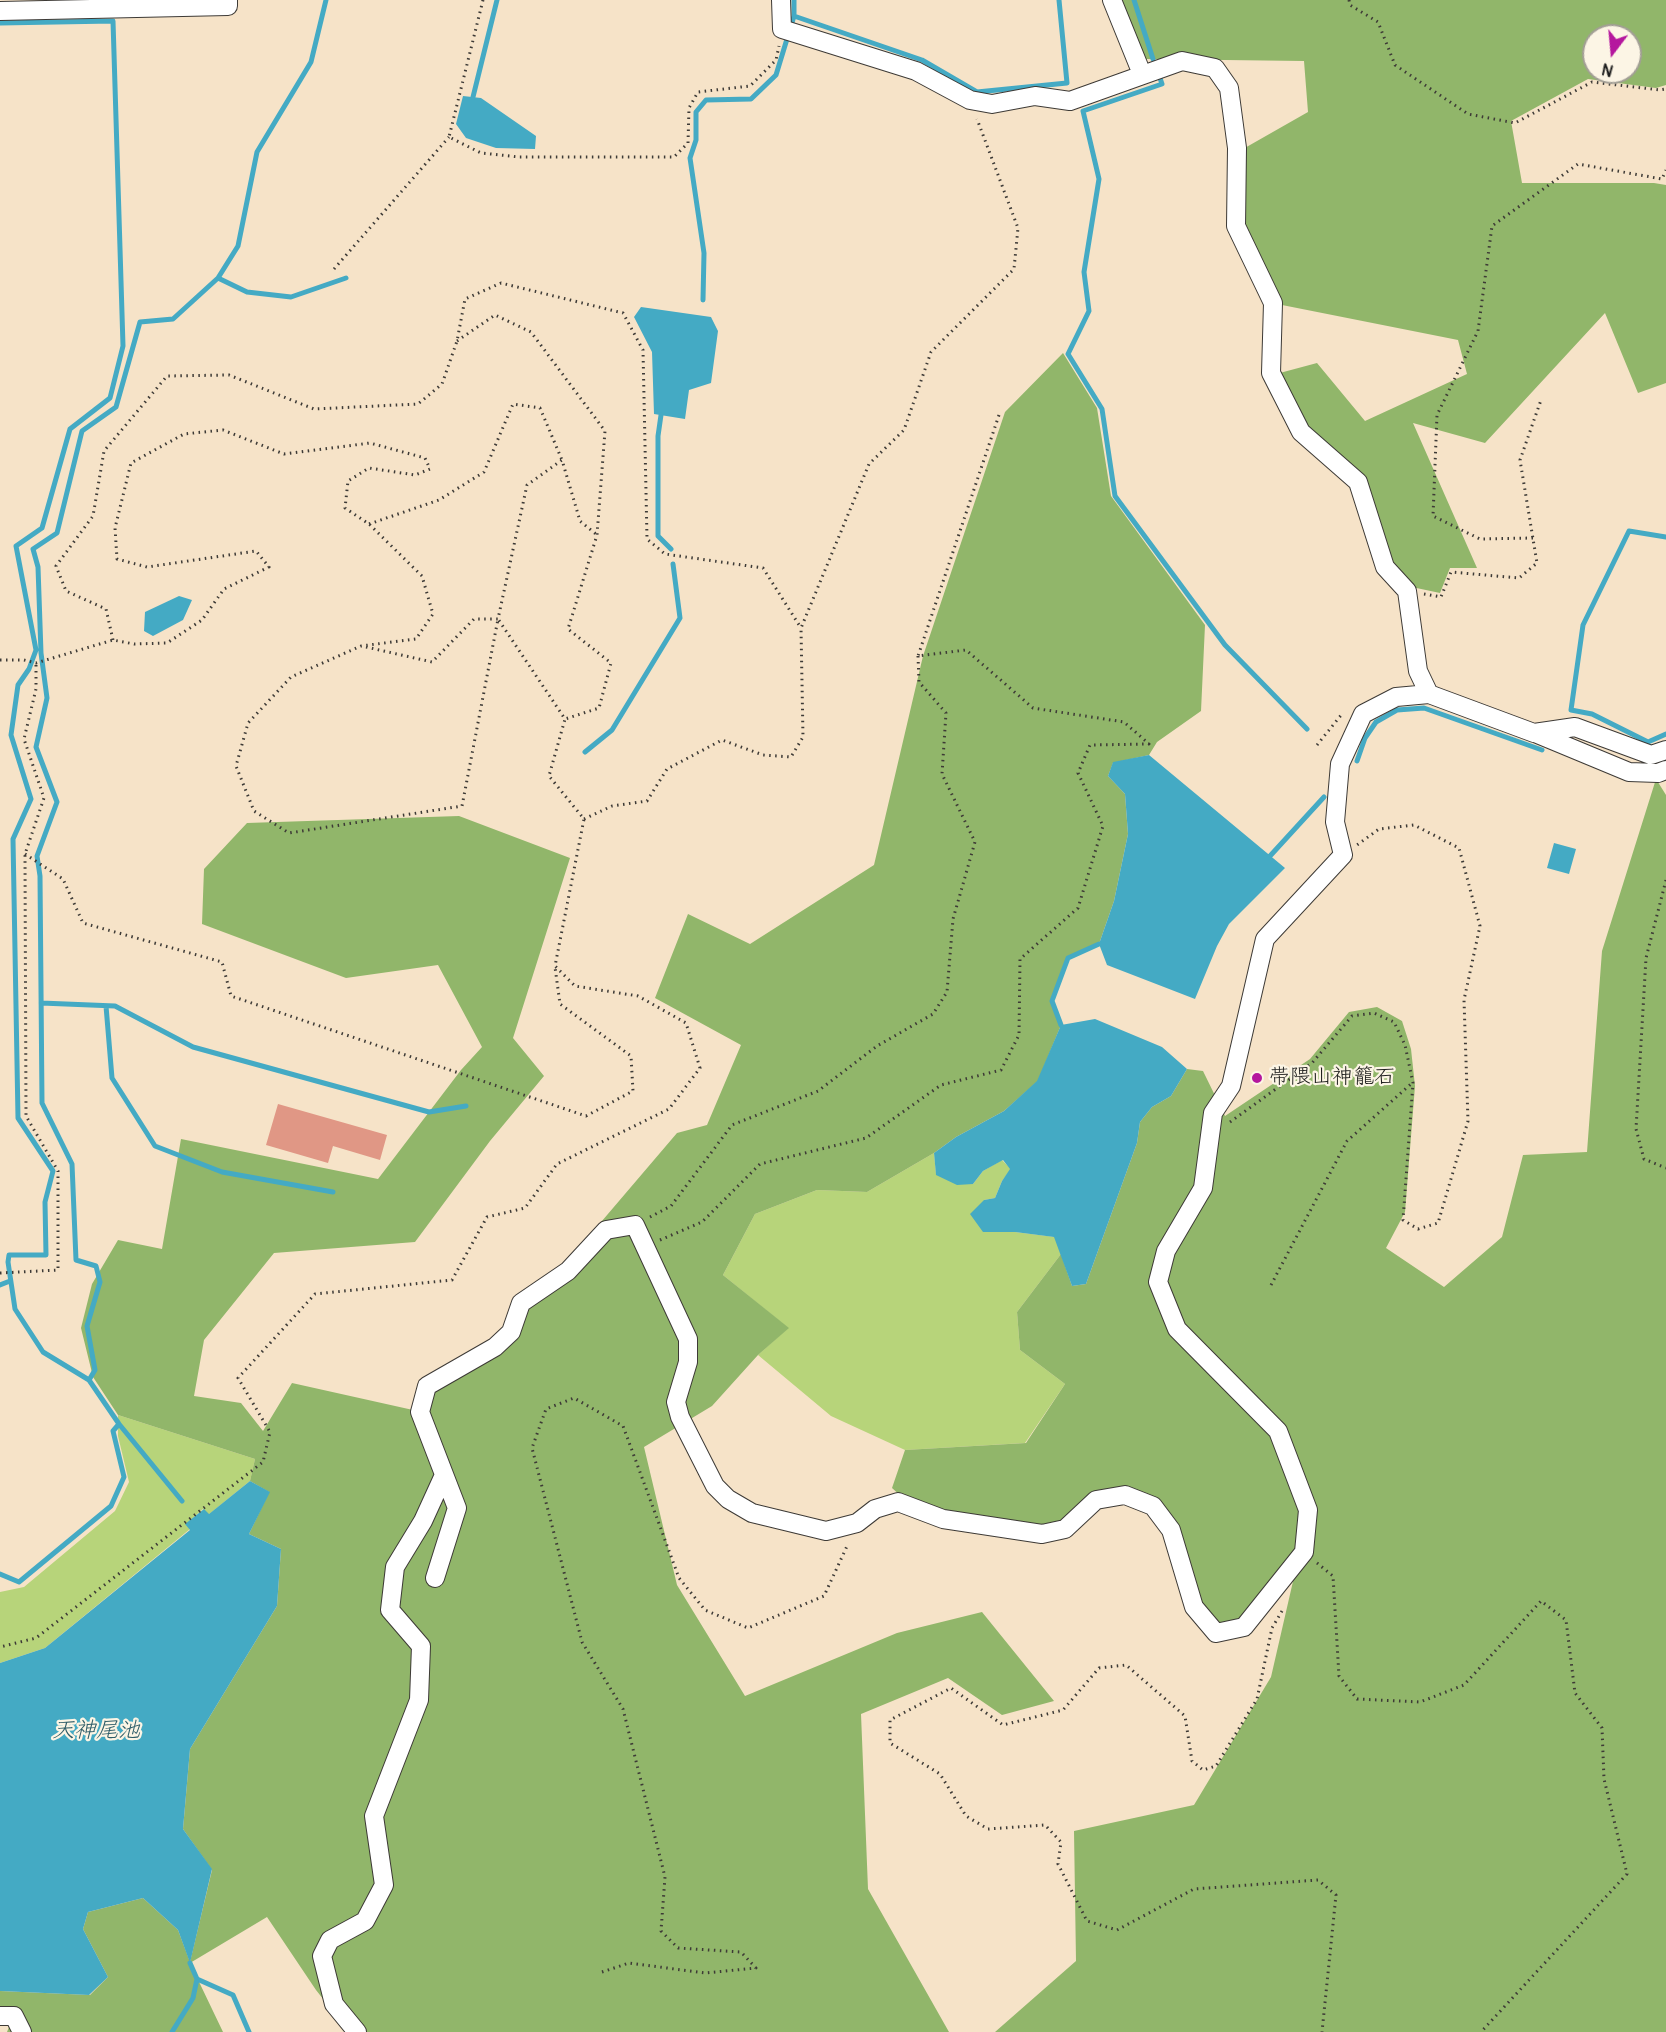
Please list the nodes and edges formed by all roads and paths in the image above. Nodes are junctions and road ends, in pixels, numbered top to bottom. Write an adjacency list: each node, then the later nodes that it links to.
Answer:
1 (228, 0): 6 (street)
2 (483, 0): 11 (path)
3 (781, 0): 7 (street)
4 (1112, 0): 8 (street)
5 (1349, 0): 9 (path)
6 (0, 11)
7 (789, 31): 10 (street); 11 (path)
8 (1142, 74): 10 (street); 21 (street)
9 (1666, 89)
10 (970, 100): 23 (path)
11 (449, 137): 13 (path)
12 (1666, 170): 20 (path)
13 (334, 269)
14 (457, 341): 19 (path); 23 (path); 24 (path)
15 (1541, 400): 20 (path)
16 (1000, 412): 26 (path)
17 (562, 460): 18 (path); 19 (path); 22 (path)
18 (369, 524): 24 (path); 25 (path)
19 (597, 535): 30 (path)
20 (1533, 538): 21 (path)
21 (1407, 591): 29 (street)
22 (498, 619): 25 (path); 25 (path); 30 (path)
23 (801, 628): 34 (path)
24 (113, 640): 28 (path)
25 (362, 646)
26 (918, 656): 42 (path); 43 (path)
27 (0, 660): 28 (path)
28 (36, 663): 35 (path)
29 (1428, 694): 31 (street); 36 (street)
30 (566, 719): 34 (path)
31 (1534, 733): 32 (street); 33 (street)
32 (1666, 750)
33 (1666, 770)
34 (584, 819): 38 (path)
35 (25, 854): 38 (path); 44 (path)
36 (1343, 855): 39 (path); 40 (street)
37 (1666, 880): 41 (path)
38 (555, 966): 51 (path)
39 (1413, 1083): 40 (path); 45 (path)
40 (1210, 1137): 48 (street)
41 (1666, 1168)
42 (635, 1226): 43 (street); 46 (street)
43 (644, 1246): 47 (street)
44 (1, 1272)
45 (1271, 1285)
46 (444, 1475): 49 (street); 55 (street)
47 (857, 1523): 48 (street); 52 (path)
48 (1304, 1552): 57 (path)
49 (435, 1578)
50 (1284, 1608): 56 (path)
51 (0, 1647)
52 (602, 1972)
53 (0, 2016): 54 (street)
54 (22, 2032)
55 (357, 2032)
56 (1322, 2032)
57 (1481, 2032)

